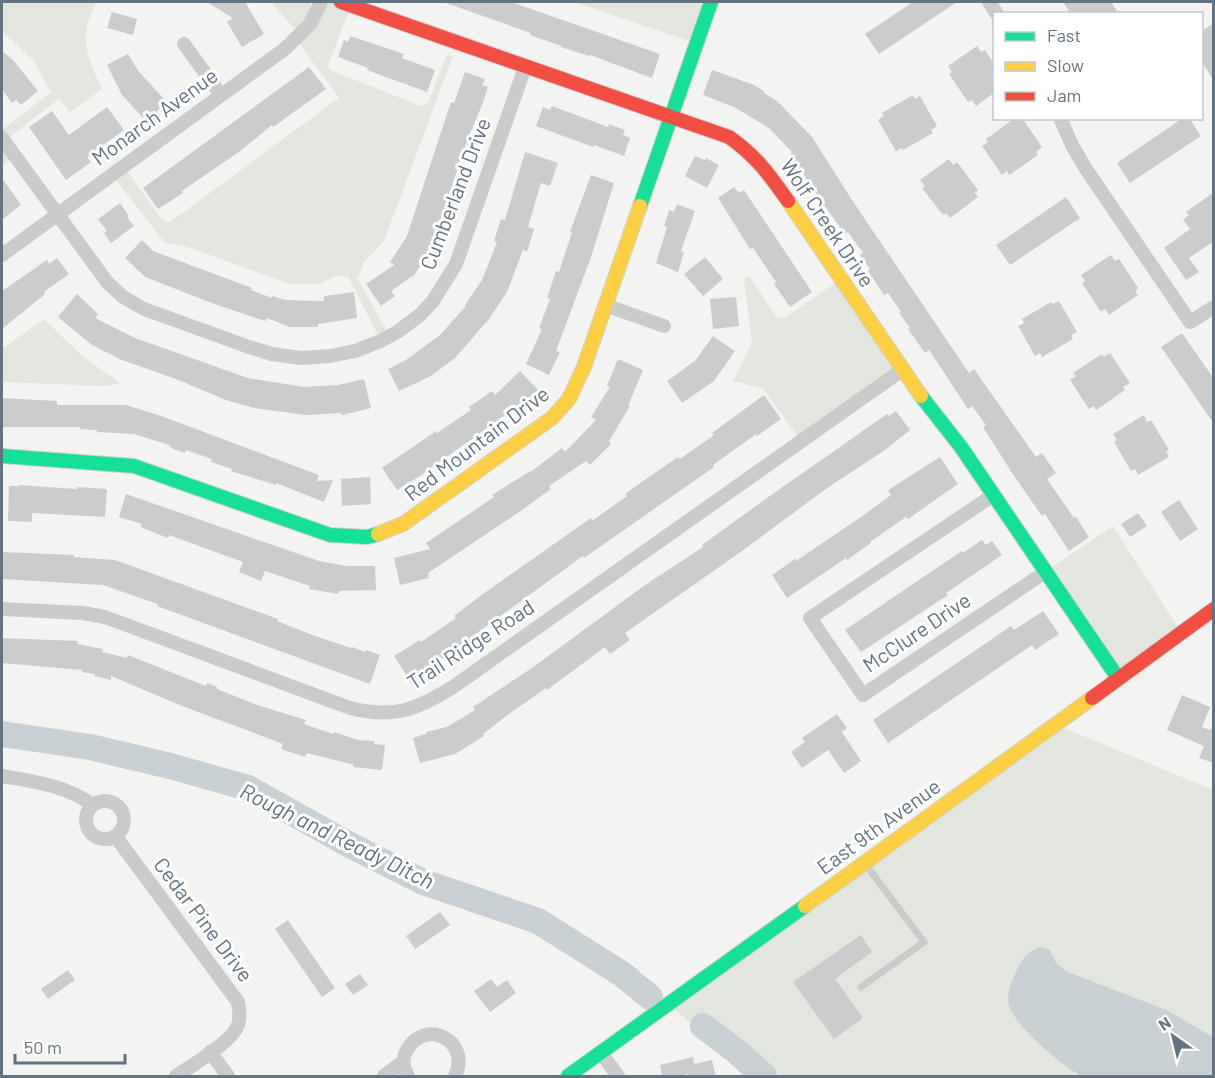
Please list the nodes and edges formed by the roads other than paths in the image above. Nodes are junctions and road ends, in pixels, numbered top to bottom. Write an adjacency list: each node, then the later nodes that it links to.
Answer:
1 (321, 2): 6 (street, Monarch Avenue)
2 (341, 2): 5 (street, Wolf Creek Drive)
3 (711, 2): 7 (street, Red Mountain Drive)
4 (184, 44): 6 (street)
5 (525, 67): 7 (street, Wolf Creek Drive); 10 (street, Cumberland Drive)
6 (221, 95): 10 (street, Monarch Avenue)
7 (671, 117): 12 (street, Red Mountain Drive); 15 (street, Wolf Creek Drive)
8 (1061, 120): 13 (street)
9 (2, 138): 10 (street, Cumberland Drive)
10 (56, 214): 11 (street, Monarch Avenue)
11 (2, 255)
12 (605, 305): 14 (street); 16 (street, Red Mountain Drive)
13 (1214, 307)
14 (664, 326)
15 (902, 370): 17 (street, Wolf Creek Drive); 19 (street, Trail Ridge Road)
16 (2, 456)
17 (992, 496): 18 (street, Wolf Creek Drive); 18 (street, McClure Drive)
18 (1045, 572): 21 (street, Wolf Creek Drive)
19 (2, 609)
20 (1214, 609): 21 (street, East 9th Avenue)
21 (1118, 678): 25 (street, East 9th Avenue)
22 (2, 776): 23 (street)
23 (93, 805): 24 (street); 24 (street)
24 (116, 837): 27 (street, Cedar Pine Drive)
25 (865, 863): 26 (lane); 28 (street, East 9th Avenue)
26 (861, 987)
27 (210, 1052): 30 (street, Cedar Pine Drive); 31 (street)
28 (601, 1053): 35 (street, East 9th Avenue); 36 (street)
29 (404, 1062): 32 (street); 33 (street); 34 (street)
30 (176, 1077)
31 (228, 1077)
32 (384, 1077)
33 (408, 1077)
34 (455, 1077)
35 (568, 1077)
36 (618, 1077)

